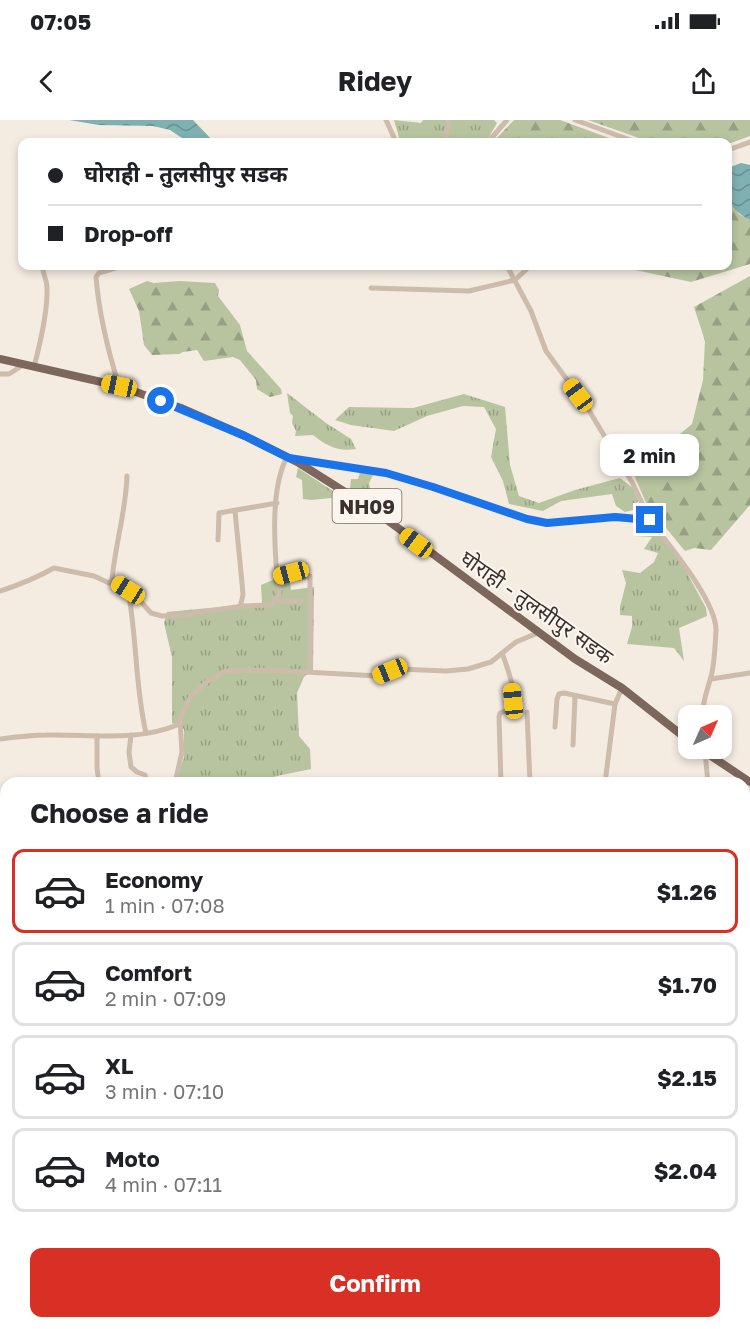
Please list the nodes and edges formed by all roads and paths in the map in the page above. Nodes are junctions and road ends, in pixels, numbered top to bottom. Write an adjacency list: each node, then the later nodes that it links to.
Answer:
1 (386, 120): 5 (street)
2 (449, 120): 6 (street)
3 (507, 120): 7 (street)
4 (575, 120): 8 (street)
5 (394, 138)
6 (446, 138)
7 (491, 138)
8 (625, 138)
9 (750, 142): 10 (street)
10 (732, 149)
11 (43, 270): 19 (street)
12 (109, 270): 21 (street)
13 (509, 270): 15 (street)
14 (526, 270): 15 (street)
15 (515, 280): 16 (street); 26 (street)
16 (371, 288)
17 (0, 359): 18 (main road, घोराही - तुलसीपुर सडक / NH09)
18 (23, 366): 19 (main road, घोराही - तुलसीपुर सडक / NH09); 20 (street)
19 (34, 367): 21 (main road, घोराही - तुलसीपुर सडक / NH09)
20 (0, 374)
21 (119, 386): 22 (main road, घोराही - तुलसीपुर सडक / NH09)
22 (288, 458): 24 (street); 26 (street); 35 (main road, घोराही - तुलसीपुर सडक / NH09)
23 (127, 476): 29 (street)
24 (277, 503): 25 (street); 28 (street)
25 (235, 511): 27 (street); 34 (street)
26 (650, 520): 39 (street)
27 (218, 540)
28 (278, 577): 32 (street); 37 (street)
29 (112, 580): 30 (street); 31 (street)
30 (128, 590): 34 (street); 48 (street)
31 (0, 591)
32 (276, 601): 33 (street); 34 (street)
33 (301, 601)
34 (240, 607)
35 (540, 632): 36 (street); 40 (main road, घोराही - तुलसीपुर सडक / NH09)
36 (502, 653): 37 (street); 58 (street)
37 (310, 671): 45 (street)
38 (750, 673): 39 (street)
39 (711, 679): 43 (street)
40 (622, 688): 42 (street); 47 (main road, घोराही - तुलसीपुर सडक / NH09)
41 (575, 696): 42 (street); 46 (street); 52 (street)
42 (615, 704): 60 (street)
43 (704, 705)
44 (527, 712): 59 (street)
45 (180, 720): 48 (street); 57 (street)
46 (555, 727)
47 (678, 732)
48 (146, 733): 49 (street)
49 (131, 735): 50 (street); 56 (street)
50 (98, 736): 51 (street); 55 (street)
51 (0, 739)
52 (573, 745)
53 (704, 759): 61 (street)
54 (716, 759): 62 (main road)
55 (98, 777)
56 (146, 777)
57 (176, 777)
58 (501, 777)
59 (530, 777)
60 (606, 777)
61 (707, 777)
62 (743, 777)

